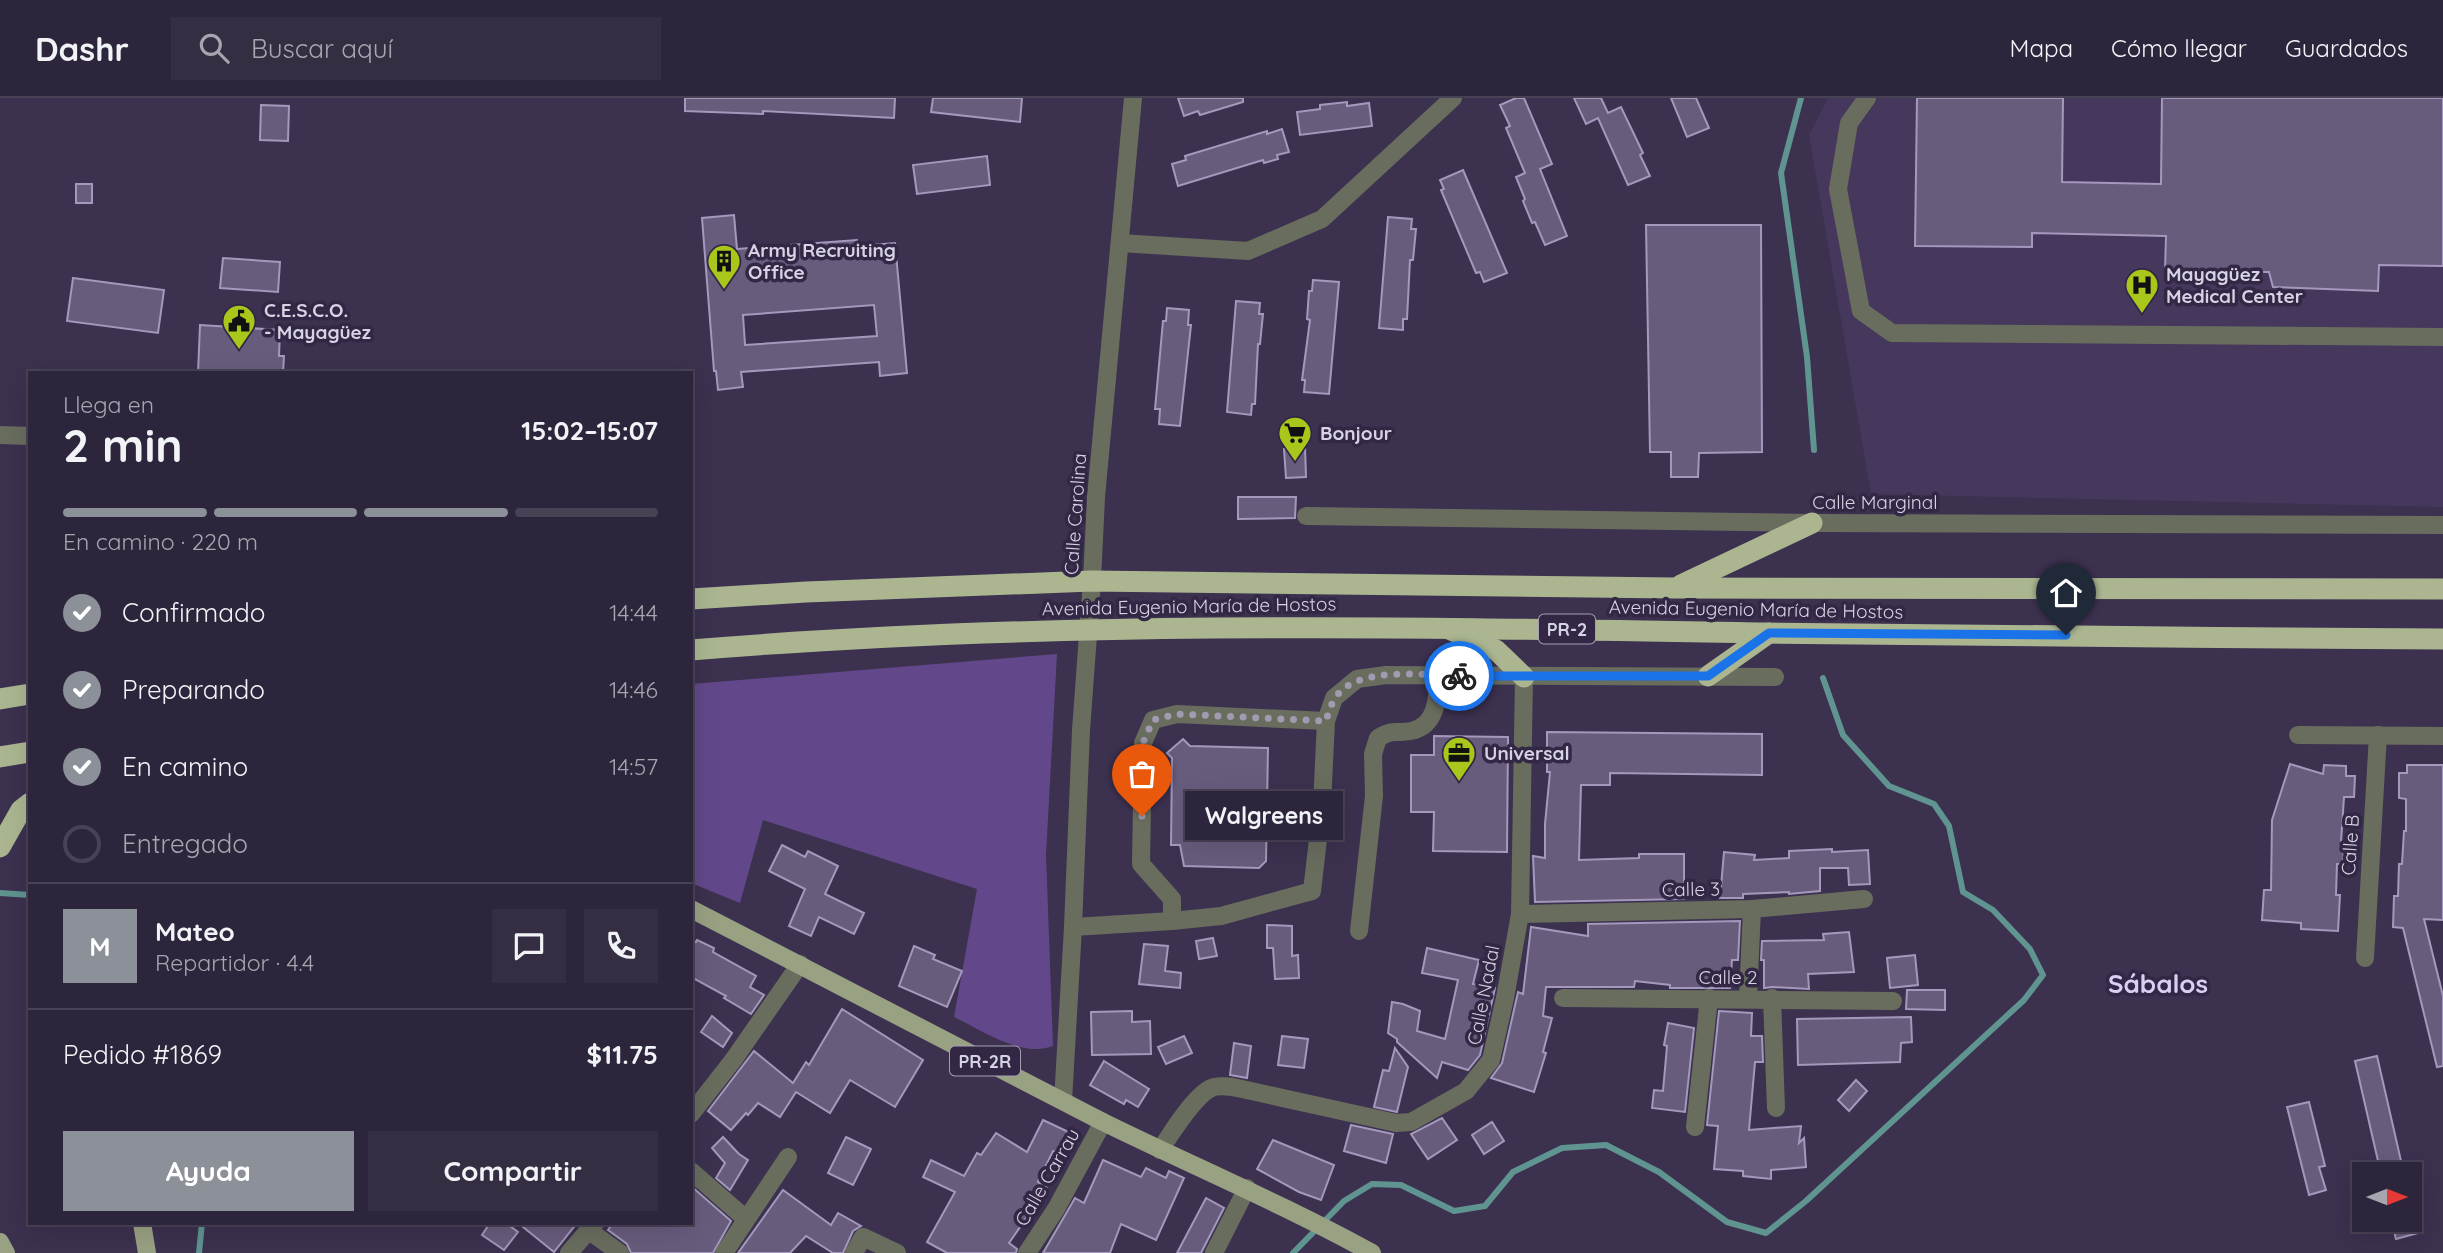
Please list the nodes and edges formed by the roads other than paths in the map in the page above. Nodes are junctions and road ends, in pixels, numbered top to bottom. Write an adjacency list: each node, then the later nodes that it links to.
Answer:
1 (1133, 98): 4 (street, Calle Carolina)
2 (1453, 98): 4 (street)
3 (1867, 98): 5 (street)
4 (1120, 243): 11 (street, Calle Carolina)
5 (2443, 337)
6 (0, 435): 7 (street)
7 (28, 436)
8 (1306, 516): 9 (street, Calle Marginal)
9 (1812, 523): 10 (street, Calle Marginal); 12 (highway)
10 (2443, 526)
11 (1092, 581): 12 (highway, Avenida Eugenio María de Hostos / PR-2); 14 (highway, Avenida Eugenio María de Hostos / PR-2); 16 (street, Calle Carolina)
12 (1674, 588): 13 (highway, Avenida Eugenio María de Hostos / PR-2)
13 (2443, 589)
14 (693, 599)
15 (1443, 626): 16 (highway, Avenida Eugenio María de Hostos / PR-2); 17 (highway, Avenida Eugenio María de Hostos / PR-2); 22 (highway)
16 (1088, 628): 19 (highway, Avenida Eugenio María de Hostos / PR-2); 39 (street, Calle Carolina)
17 (1769, 633): 18 (highway, Avenida Eugenio María de Hostos / PR-2); 21 (highway)
18 (2443, 639)
19 (693, 650)
20 (1438, 676): 22 (street); 26 (street); 40 (street)
21 (1708, 676): 22 (street); 23 (street)
22 (1524, 677): 37 (street, Calle Nadal)
23 (1775, 677)
24 (28, 694): 25 (highway)
25 (0, 699)
26 (1326, 721): 38 (street); 38 (street)
27 (2298, 734): 28 (street)
28 (2378, 735): 29 (street); 41 (street, Calle B)
29 (2443, 736)
30 (28, 752): 31 (highway)
31 (0, 757)
32 (28, 805): 33 (highway)
33 (0, 847)
34 (1864, 900): 35 (street, Calle 3)
35 (1752, 909): 37 (street, Calle 3); 45 (street)
36 (693, 914): 42 (main road, PR-2R)
37 (1520, 914): 53 (street, Calle Nadal)
38 (1172, 921): 39 (street)
39 (1073, 927): 48 (street, Calle Carolina)
40 (1359, 931)
41 (2365, 958)
42 (800, 964): 48 (main road, PR-2R); 50 (street)
43 (1563, 998): 44 (street, Calle 2)
44 (1709, 998): 45 (street, Calle 2); 52 (street)
45 (1748, 998): 46 (street, Calle 2)
46 (1772, 998): 47 (street, Calle 2); 49 (street)
47 (1893, 1001)
48 (1063, 1101): 51 (main road, PR-2R)
49 (1776, 1108)
50 (693, 1111)
51 (1103, 1122): 53 (main road, PR-2R); 69 (street, Calle Carrau)
52 (1695, 1127)
53 (1160, 1150): 56 (main road, PR-2R)
54 (788, 1157): 57 (street)
55 (693, 1173): 57 (street)
56 (1247, 1188): 61 (main road, PR-2R); 70 (street)
57 (746, 1219): 66 (street)
58 (142, 1225): 63 (main road)
59 (591, 1227): 64 (street); 65 (street)
60 (0, 1242): 62 (main road)
61 (1369, 1251)
62 (6, 1253)
63 (147, 1253)
64 (569, 1253)
65 (620, 1253)
66 (724, 1253)
67 (854, 1253): 68 (street)
68 (897, 1253)
69 (1027, 1253)
70 (1214, 1253)

